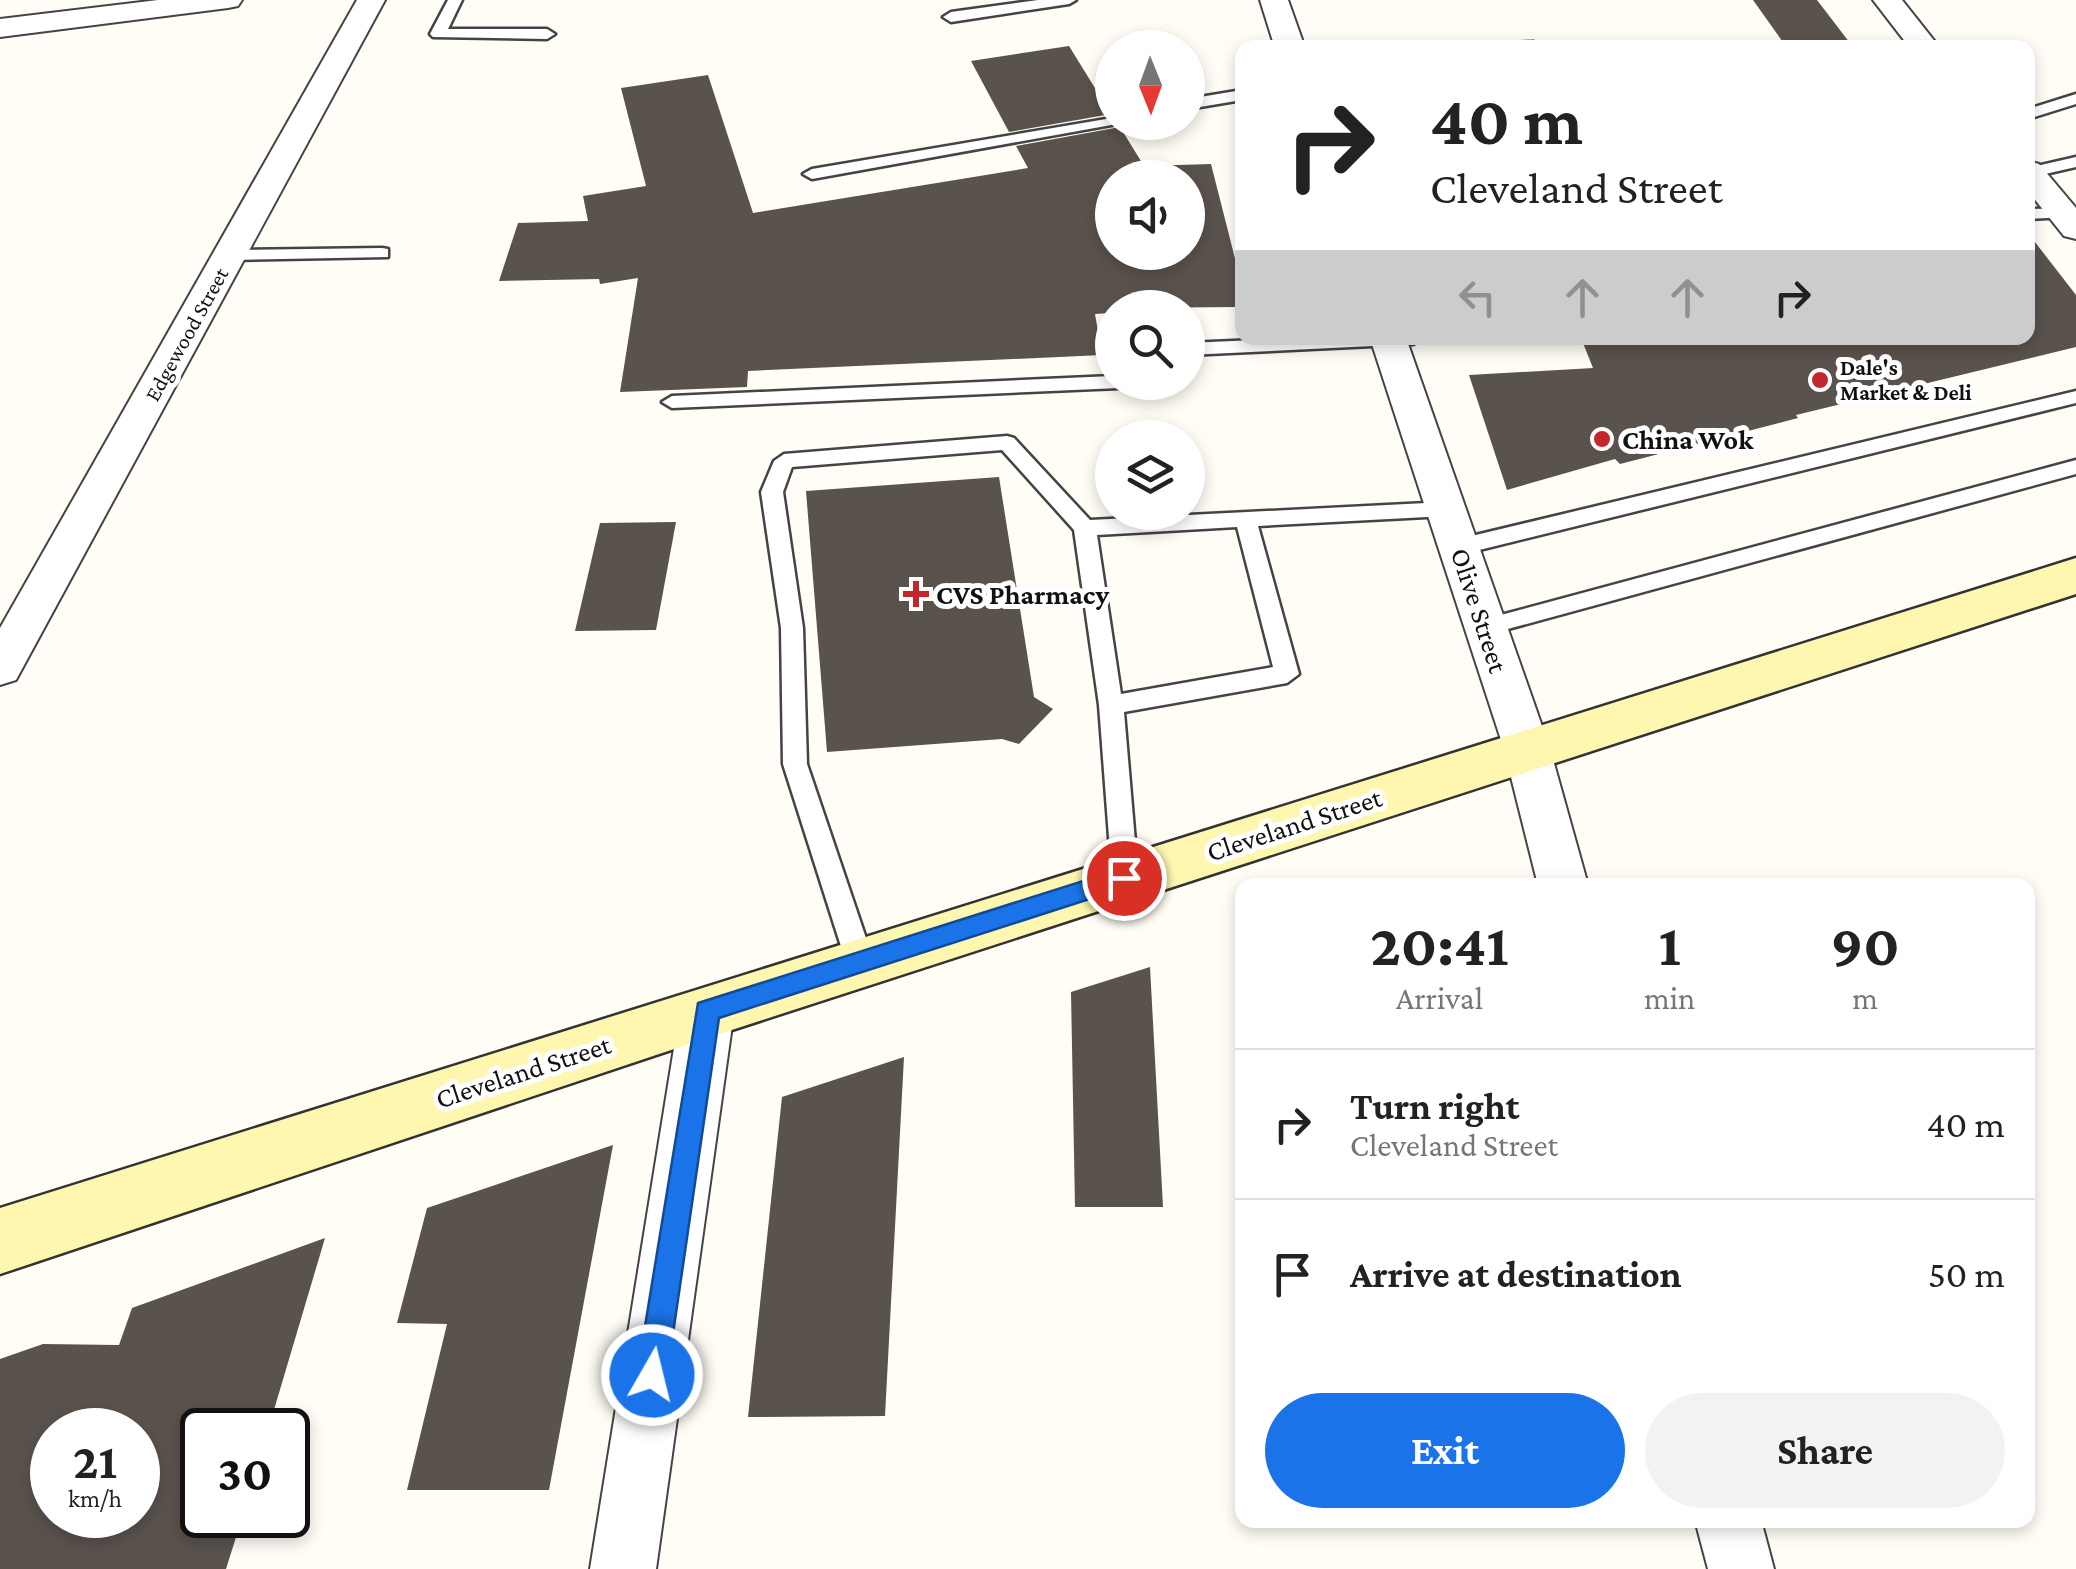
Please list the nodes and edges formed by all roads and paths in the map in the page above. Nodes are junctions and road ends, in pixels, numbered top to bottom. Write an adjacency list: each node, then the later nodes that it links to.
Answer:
1 (228, 0): 8 (street)
2 (456, 0): 9 (lane)
3 (1069, 0): 7 (lane)
4 (1274, 0): 10 (street)
5 (1887, 0): 11 (street)
6 (376, 1): 24 (street, Edgewood Street)
7 (950, 17)
8 (0, 28)
9 (547, 34)
10 (1287, 40)
11 (1920, 40)
12 (1235, 96): 14 (lane)
13 (2076, 99): 15 (lane)
14 (1205, 101)
15 (2035, 112)
16 (1095, 126): 19 (lane)
17 (2076, 162): 18 (lane)
18 (2035, 171)
19 (812, 174)
20 (2035, 180): 22 (street)
21 (2035, 215): 22 (lane)
22 (2072, 223)
23 (382, 253): 24 (lane)
24 (230, 255): 37 (street, Edgewood Street)
25 (1272, 345): 27 (lane)
26 (1399, 345): 34 (street, Olive Street)
27 (1205, 348)
28 (1095, 383): 30 (lane)
29 (2076, 397): 34 (lane)
30 (672, 402)
31 (2076, 467): 36 (lane)
32 (1246, 518): 33 (lane); 34 (lane); 38 (lane)
33 (1084, 528): 38 (lane); 42 (lane)
34 (1453, 528): 36 (street, Olive Street)
35 (2071, 585): 39 (main road, Cleveland Street)
36 (1486, 628): 39 (street, Olive Street)
37 (0, 668)
38 (1112, 705): 40 (lane)
39 (1527, 749): 40 (main road, Cleveland Street); 41 (street, Olive Street)
40 (1124, 878): 42 (main road, Cleveland Street)
41 (1560, 878)
42 (860, 962): 43 (main road, Cleveland Street)
43 (707, 1011): 44 (main road, Cleveland Street); 46 (street)
44 (0, 1241)
45 (1730, 1528): 47 (street)
46 (623, 1569)
47 (1741, 1569)

